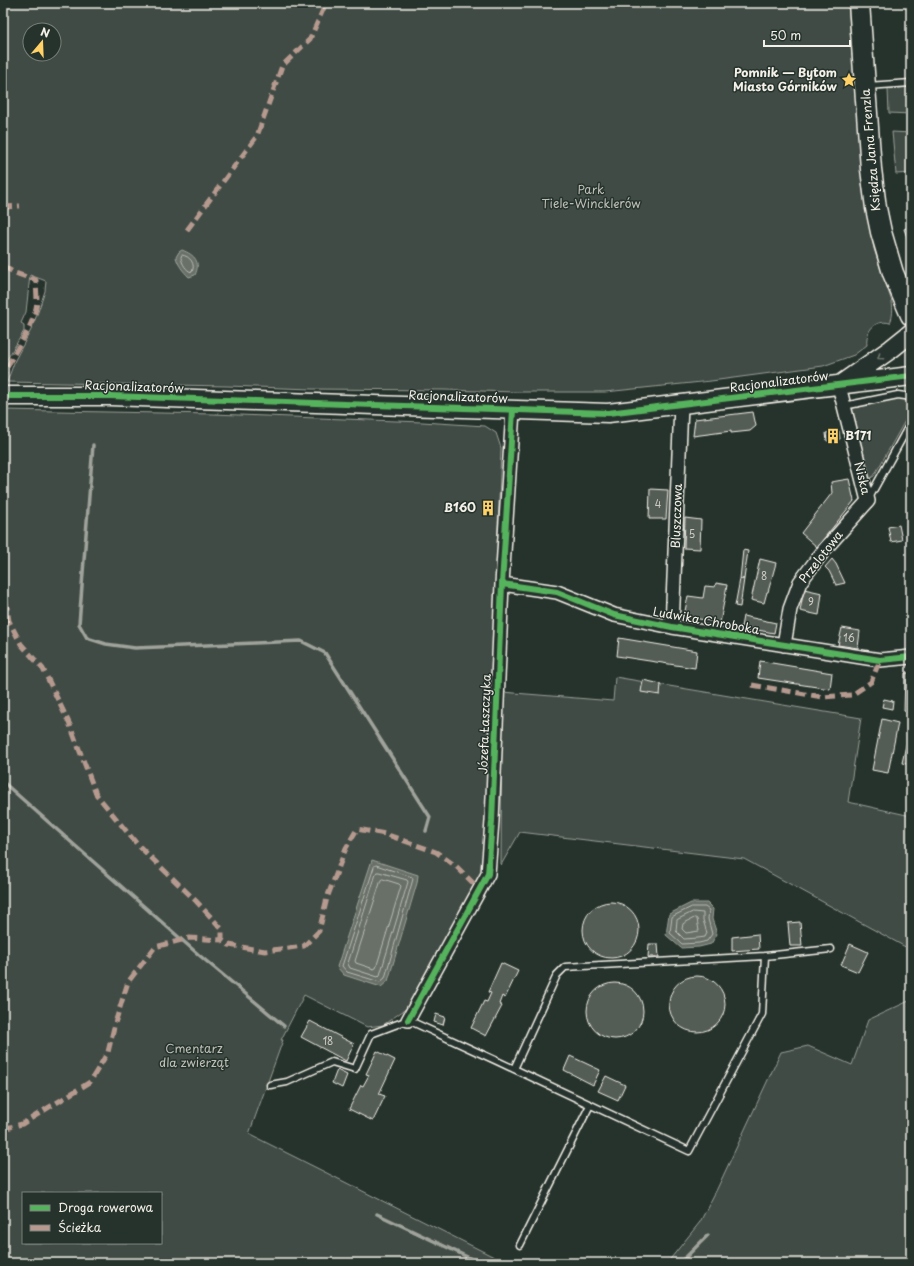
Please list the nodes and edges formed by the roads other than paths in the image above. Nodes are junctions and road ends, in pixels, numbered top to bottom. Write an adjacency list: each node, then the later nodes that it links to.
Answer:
1 (859, 3): 3 (main road, Księdza Jana Frenzla)
2 (911, 83): 3 (lane)
3 (865, 86): 4 (main road, Księdza Jana Frenzla)
4 (911, 315)
5 (911, 333): 7 (street, Racjonalizatorów, one-way to 7)
6 (911, 376): 7 (street, Racjonalizatorów)
7 (839, 386): 10 (street, Racjonalizatorów); 11 (street, Niska)
8 (3, 396): 12 (street, Racjonalizatorów)
9 (911, 398): 11 (lane)
10 (681, 405): 12 (street, Racjonalizatorów); 16 (street, Bluszczowa)
11 (844, 406): 14 (street, Niska)
12 (512, 410): 15 (street, Józefa Łaszczyka)
13 (911, 422): 14 (lane)
14 (868, 501): 17 (street, Przelotowa)
15 (502, 584): 16 (street, Ludwika Chroboka); 21 (street, Józefa Łaszczyka)
16 (672, 627): 17 (street, Ludwika Chroboka)
17 (784, 645): 18 (street, Ludwika Chroboka)
18 (911, 657)
19 (831, 949): 20 (lane)
20 (765, 956): 22 (lane); 24 (lane)
21 (408, 1020): 22 (lane); 23 (lane)
22 (514, 1069): 24 (lane)
23 (270, 1085)
24 (590, 1105): 25 (lane)
25 (520, 1245)

